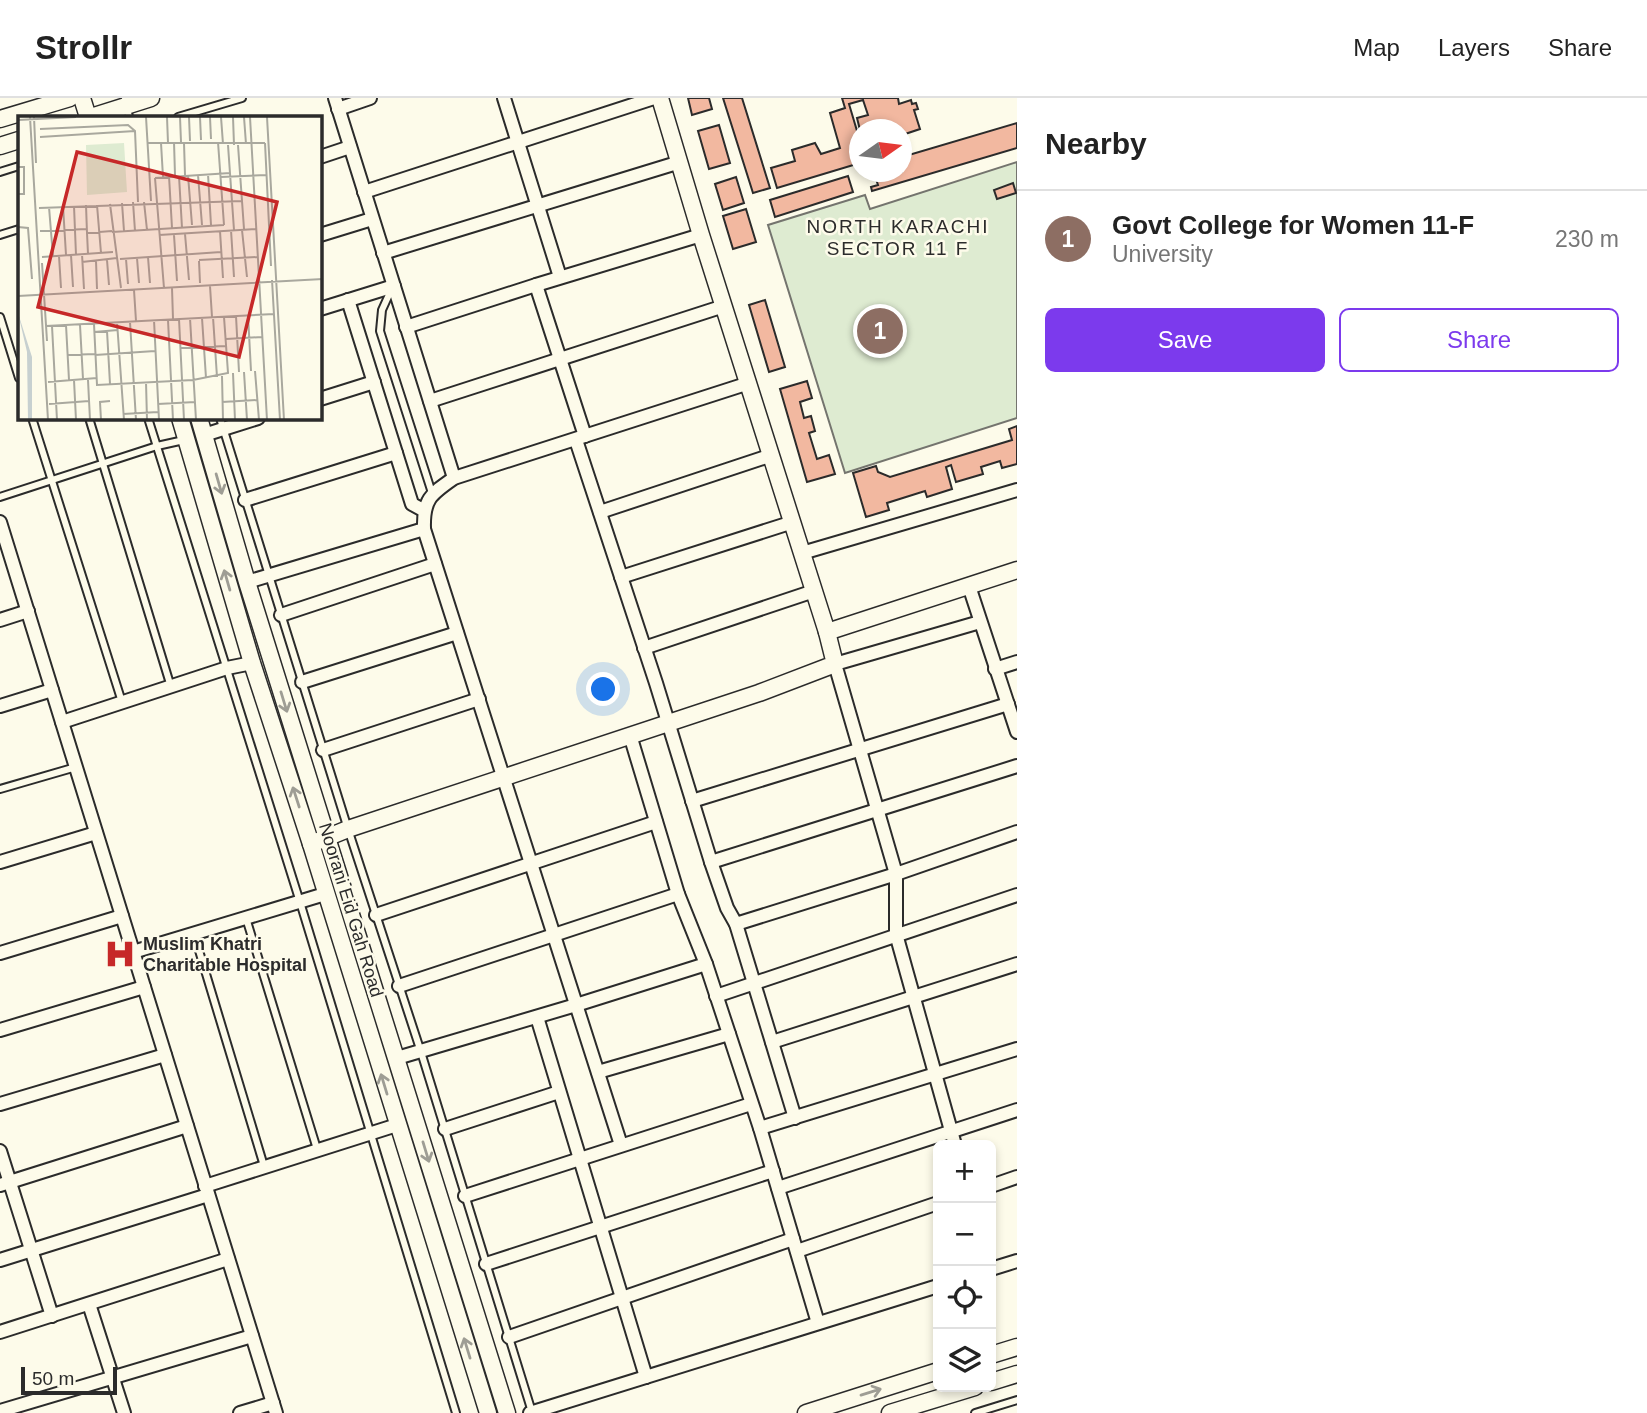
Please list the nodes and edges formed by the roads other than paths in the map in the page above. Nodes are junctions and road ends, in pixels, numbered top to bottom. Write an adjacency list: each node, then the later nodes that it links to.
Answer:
1 (70, 98): 10 (main road)
2 (82, 98): 13 (main road)
3 (151, 98): 11 (main road)
4 (242, 98): 14 (lane)
5 (370, 98): 9 (street)
6 (504, 98): 17 (street)
7 (654, 98): 17 (street)
8 (660, 98): 21 (main road)
9 (336, 103): 19 (street)
10 (29, 104): 15 (main road)
11 (127, 107): 12 (main road)
12 (106, 109)
13 (89, 116)
14 (181, 116)
15 (0, 119)
16 (18, 140): 18 (main road)
17 (518, 142): 24 (street); 25 (street)
18 (0, 146)
19 (350, 147): 20 (street); 24 (street)
20 (322, 156)
21 (680, 162): 25 (street); 30 (main road)
22 (18, 166): 23 (lane)
23 (0, 172)
24 (364, 191): 26 (street)
25 (538, 205): 31 (street); 32 (street)
26 (372, 219): 28 (street); 31 (street)
27 (18, 229): 29 (lane)
28 (322, 234)
29 (0, 235)
30 (701, 235): 32 (street); 36 (main road)
31 (383, 253): 34 (street)
32 (560, 277): 33 (street)
33 (536, 285): 39 (street); 40 (street)
34 (394, 286): 35 (street); 39 (street); 63 (lane)
35 (348, 300): 37 (street); 42 (street)
36 (724, 306): 40 (street); 43 (main road)
37 (322, 308)
38 (0, 317): 41 (lane)
39 (407, 327): 45 (street)
40 (560, 359): 45 (street); 54 (street)
41 (18, 376)
42 (374, 382): 44 (street); 57 (street)
43 (749, 383): 54 (street); 58 (main road)
44 (322, 398)
45 (430, 401): 60 (street)
46 (33, 420): 61 (lane)
47 (90, 420): 59 (lane)
48 (149, 420): 56 (lane)
49 (181, 420): 55 (main road, Noorani Eid Gah Road)
50 (200, 420): 53 (main road, Noorani Eid Gah Road)
51 (245, 420): 52 (street)
52 (222, 424): 53 (street); 65 (lane)
53 (204, 435): 76 (main road, Noorani Eid Gah Road, one-way to 76)
54 (580, 438): 60 (street); 67 (street)
55 (186, 440): 56 (lane); 87 (main road, Noorani Eid Gah Road, one-way to 55)
56 (157, 446): 59 (lane); 89 (lane)
57 (396, 453): 65 (street); 66 (street)
58 (772, 456): 67 (street); 69 (main road)
59 (103, 463): 61 (lane); 92 (lane)
60 (454, 478): 63 (street)
61 (51, 481): 64 (lane); 95 (lane)
62 (1017, 490): 71 (street)
63 (432, 493): 66 (street)
64 (0, 497)
65 (245, 500): 74 (lane)
66 (423, 510): 70 (street)
67 (600, 512): 75 (street)
68 (0, 522): 79 (street)
69 (793, 522): 71 (main road); 75 (street)
70 (424, 529): 72 (street); 74 (street)
71 (802, 553): 78 (main road)
72 (435, 564): 80 (street); 84 (street)
73 (1017, 570): 77 (main road)
74 (268, 576): 76 (street); 80 (lane)
75 (621, 577): 85 (street)
76 (247, 582): 114 (main road, Noorani Eid Gah Road, one-way to 114)
77 (969, 586): 82 (street); 83 (main road)
78 (814, 591): 83 (main road); 85 (street)
79 (28, 611): 81 (street); 93 (street)
80 (281, 615): 91 (lane)
81 (0, 620)
82 (980, 622): 88 (street); 90 (street)
83 (827, 632): 88 (main road)
84 (457, 633): 91 (street); 94 (street)
85 (644, 648): 99 (street)
86 (1017, 662): 90 (street)
87 (252, 663): 89 (street); 115 (main road, Noorani Eid Gah Road, one-way to 87)
88 (835, 664): 99 (main road); 102 (street)
89 (227, 668): 92 (street); 123 (lane)
90 (995, 669): 96 (street)
91 (302, 682): 103 (lane)
92 (171, 687): 95 (street)
93 (52, 690): 97 (street); 98 (street)
94 (478, 699): 103 (street); 106 (street)
95 (122, 702): 98 (street)
96 (1008, 705): 100 (street); 102 (street)
97 (0, 706)
98 (62, 722): 105 (street)
99 (668, 723): 101 (main road); 108 (street)
100 (1017, 732)
101 (630, 735): 106 (main road); 110 (street)
102 (860, 749): 108 (street); 109 (street)
103 (323, 750): 111 (lane)
104 (1017, 766): 109 (street)
105 (76, 767): 107 (lane); 113 (street)
106 (503, 777): 111 (main road); 118 (street)
107 (0, 789)
108 (692, 801): 117 (street)
109 (878, 810): 117 (street); 119 (street)
110 (656, 822): 118 (street); 121 (street)
111 (348, 829): 114 (main road); 124 (lane)
112 (1017, 832): 119 (street)
113 (96, 833): 116 (street); 125 (street)
114 (326, 836): 115 (main road); 148 (main road, Noorani Eid Gah Road)
115 (311, 844): 120 (main road, Noorani Eid Gah Road)
116 (0, 862)
117 (711, 862): 127 (street)
118 (531, 864): 124 (street); 130 (street)
119 (896, 874): 127 (street); 129 (street)
120 (325, 894): 123 (street); 156 (main road, Noorani Eid Gah Road, one-way to 120)
121 (678, 894): 130 (street); 133 (street)
122 (1017, 895): 129 (street)
123 (300, 902): 126 (street); 161 (lane)
124 (376, 915): 137 (lane)
125 (122, 916): 131 (street); 132 (street)
126 (246, 918): 128 (street); 164 (lane)
127 (736, 924): 135 (street)
128 (194, 934): 131 (street); 167 (lane)
129 (896, 934): 135 (street); 139 (street)
130 (554, 935): 137 (street); 140 (street)
131 (133, 952): 136 (street)
132 (0, 953)
133 (706, 964): 138 (street); 140 (street)
134 (1017, 964): 139 (street)
135 (755, 983): 138 (street); 144 (street)
136 (144, 986): 142 (street); 147 (street)
137 (399, 986): 146 (lane)
138 (716, 996): 143 (street)
139 (913, 997): 144 (street); 150 (street)
140 (576, 1005): 141 (street); 149 (street)
141 (537, 1017): 146 (street); 151 (street)
142 (0, 1030)
143 (729, 1034): 149 (street); 153 (street)
144 (772, 1042): 155 (street)
145 (1017, 1049): 150 (street)
146 (421, 1052): 148 (street); 159 (lane)
147 (165, 1055): 152 (street); 157 (street)
148 (397, 1058): 207 (main road, Noorani Eid Gah Road, one-way to 207)
149 (598, 1072): 163 (street)
150 (936, 1075): 155 (street); 160 (street)
151 (559, 1092): 159 (street); 166 (street)
152 (0, 1104)
153 (751, 1104): 158 (street); 163 (street)
154 (1017, 1111): 160 (street)
155 (795, 1118): 158 (street)
156 (397, 1125): 161 (street); 206 (main road, Noorani Eid Gah Road, one-way to 156)
157 (187, 1126): 170 (street); 173 (street)
158 (760, 1128): 168 (street)
159 (445, 1129): 174 (lane)
160 (951, 1132): 162 (street); 172 (street)
161 (370, 1133): 164 (street); 205 (lane)
162 (953, 1140)
163 (621, 1145): 166 (street)
164 (317, 1149): 167 (street)
165 (0, 1151): 170 (street)
166 (580, 1158): 174 (street); 176 (street)
167 (264, 1167): 173 (street)
168 (773, 1171): 172 (street); 176 (street)
169 (1017, 1177): 171 (street)
170 (5, 1184): 178 (street)
171 (996, 1184)
172 (778, 1188): 177 (street)
173 (207, 1190): 178 (street); 179 (street)
174 (465, 1196): 182 (lane)
175 (933, 1204): 177 (street)
176 (601, 1227): 182 (street); 185 (street)
177 (795, 1245): 185 (street); 188 (street)
178 (33, 1250): 180 (street); 187 (street)
179 (228, 1259): 186 (street); 190 (street)
180 (0, 1260)
181 (1017, 1261): 183 (street)
182 (486, 1264): 191 (lane)
183 (996, 1267)
184 (933, 1288): 188 (street)
185 (622, 1298): 191 (street); 196 (street)
186 (89, 1304): 187 (street); 197 (street)
187 (52, 1315): 189 (street)
188 (818, 1323): 196 (street)
189 (0, 1332)
190 (252, 1336): 197 (street); 201 (street)
191 (509, 1337): 208 (lane)
192 (1017, 1347): 193 (main road)
193 (996, 1353)
194 (933, 1373): 209 (main road, one-way to 194)
195 (1017, 1374): 198 (main road)
196 (646, 1377): 208 (street)
197 (112, 1378): 202 (street); 203 (street)
198 (996, 1380)
199 (959, 1392): 210 (main road)
200 (1017, 1400): 211 (lane)
201 (274, 1408): 204 (street)
202 (0, 1411)
203 (124, 1413)
204 (240, 1413)
205 (456, 1413)
206 (488, 1413)
207 (507, 1413)
208 (531, 1413)
209 (806, 1413)
210 (890, 1413)
211 (975, 1413)

